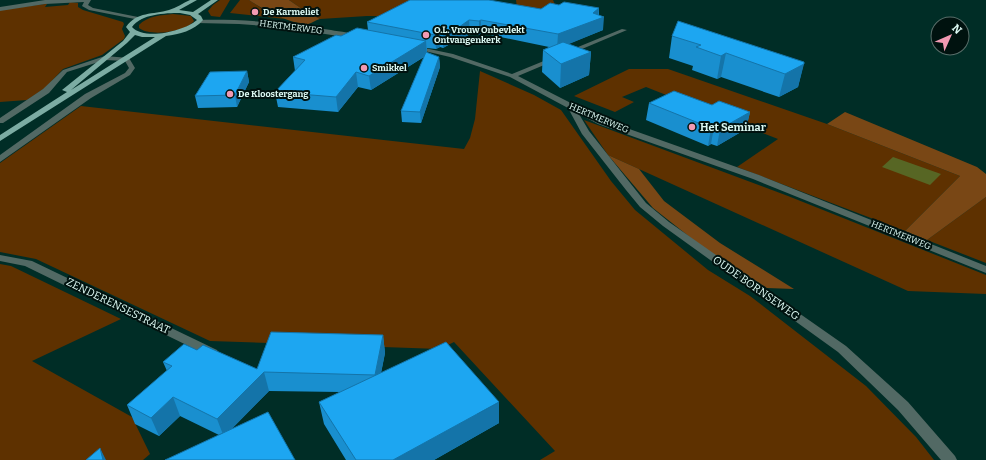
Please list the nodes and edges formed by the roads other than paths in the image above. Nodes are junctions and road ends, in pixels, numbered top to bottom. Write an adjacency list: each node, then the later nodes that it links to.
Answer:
1 (88, 0): 4 (street); 7 (street)
2 (194, 0): 5 (main road)
3 (215, 0): 6 (main road)
4 (0, 9)
5 (168, 12): 6 (main road); 7 (main road)
6 (194, 14): 8 (main road)
7 (140, 18): 10 (main road)
8 (199, 22): 11 (main road); 12 (street, HERTMERWEG)
9 (624, 30): 16 (street)
10 (134, 32): 11 (main road); 14 (main road)
11 (165, 34): 15 (main road)
12 (368, 38)
13 (410, 47): 16 (street, HERTMERWEG)
14 (105, 58): 15 (street); 18 (main road); 19 (street)
15 (127, 59): 18 (main road); 21 (street)
16 (512, 76): 17 (street, HERTMERWEG)
17 (572, 108): 23 (street, HERTMERWEG); 25 (street, OUDE BORNSEWEG)
18 (40, 112): 20 (main road)
19 (0, 121)
20 (0, 138)
21 (0, 159)
22 (0, 258): 24 (street, ZENDERENSESTRAAT)
23 (986, 270)
24 (226, 359)
25 (950, 460)

